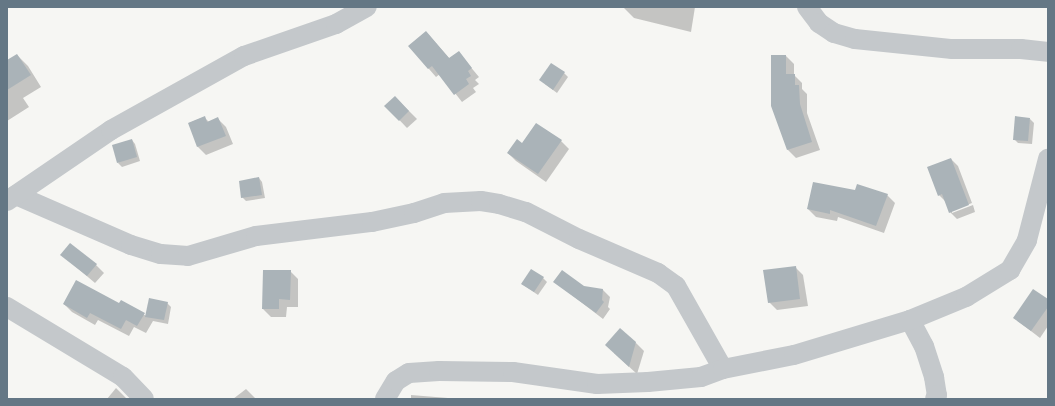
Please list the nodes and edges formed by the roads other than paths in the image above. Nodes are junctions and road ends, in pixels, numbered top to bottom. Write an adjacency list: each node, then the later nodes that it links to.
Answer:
1 (367, 7): 5 (street)
2 (807, 7): 3 (street)
3 (1048, 52)
4 (1048, 159): 7 (street)
5 (11, 198): 8 (street)
6 (7, 307): 9 (street)
7 (910, 320): 8 (street); 11 (street)
8 (724, 369): 10 (street)
9 (144, 399)
10 (385, 399)
11 (935, 399)

